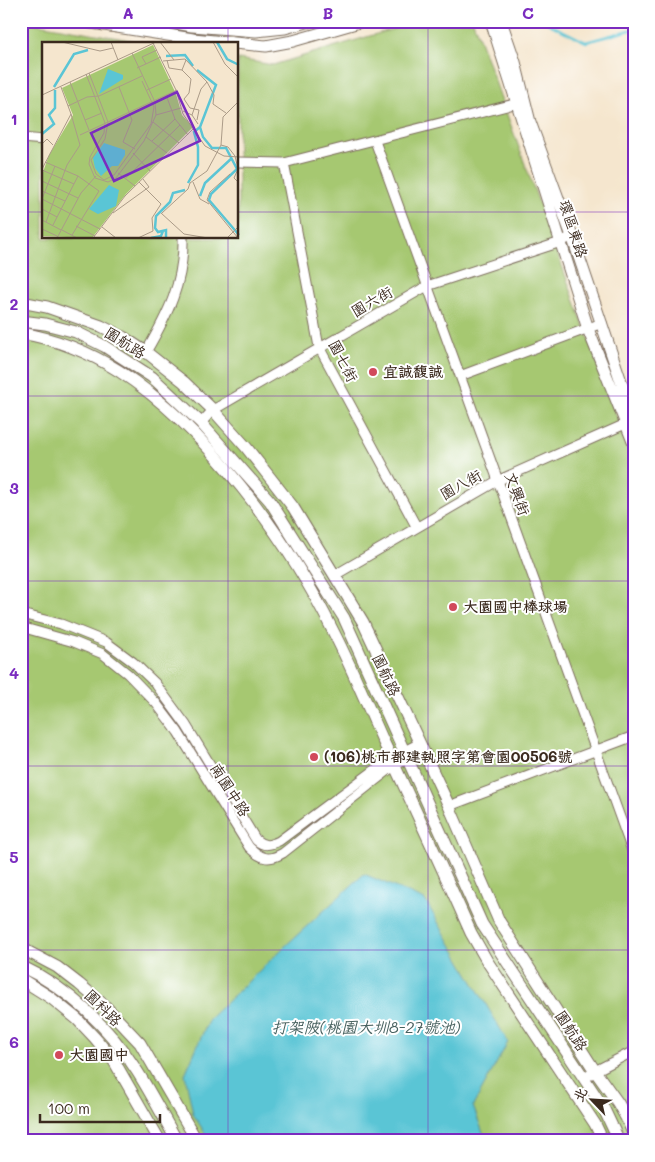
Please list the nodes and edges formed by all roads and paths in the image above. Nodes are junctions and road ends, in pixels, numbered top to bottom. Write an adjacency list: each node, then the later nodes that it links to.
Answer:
1 (79, 21): 10 (street)
2 (164, 21): 8 (street)
3 (247, 21): 9 (street)
4 (311, 21): 9 (street)
5 (363, 21): 12 (street)
6 (490, 21): 13 (street, 環區東路)
7 (501, 21): 13 (street, 環區東路)
8 (192, 26): 9 (street); 10 (street)
9 (236, 29)
10 (192, 41): 11 (street)
11 (207, 42)
12 (239, 44)
13 (521, 102): 16 (street); 19 (street, 環區東路); 21 (street, 環區東路)
14 (21, 138): 15 (street)
15 (42, 140)
16 (375, 141): 18 (street); 22 (street, 文興街)
17 (239, 162): 18 (street)
18 (284, 163): 28 (street, 園七街)
19 (572, 236): 21 (street, 園六街); 25 (street, 環區東路)
20 (183, 239): 29 (street)
21 (561, 242): 22 (street, 園六街); 26 (street, 環區東路)
22 (427, 286): 28 (street, 園六街); 30 (street, 文興街)
23 (21, 302): 29 (street)
24 (21, 321): 33 (street, 園航路)
25 (602, 323): 26 (street); 32 (street, 環區東路)
26 (588, 329): 30 (street); 32 (street, 環區東路)
27 (21, 333): 44 (street)
28 (319, 348): 31 (street, 園六街); 36 (street, 園七街)
29 (146, 352): 31 (street)
30 (460, 376): 35 (street, 文興街)
31 (212, 410): 33 (street, 園六街); 37 (street)
32 (631, 421): 34 (street, 環區東路); 35 (street, 園八街)
33 (201, 423): 43 (street, 園航路)
34 (634, 444)
35 (498, 481): 36 (street, 園八街); 42 (street, 文興街)
36 (416, 526): 37 (street, 園八街)
37 (335, 574): 41 (street)
38 (21, 614): 44 (street, 南園中路)
39 (21, 627): 44 (street, 南園中路)
40 (634, 736): 42 (street)
41 (422, 748): 43 (street, 南園中路); 45 (street)
42 (596, 750): 45 (street); 46 (street, 文興街)
43 (406, 755): 44 (street, 南園中路); 52 (street, 園航路)
44 (393, 762): 57 (street)
45 (449, 806): 51 (street)
46 (634, 856)
47 (21, 948): 56 (street)
48 (21, 966): 55 (street, 園科路)
49 (21, 979): 54 (street)
50 (634, 1051): 51 (street)
51 (595, 1070): 52 (street); 53 (street)
52 (584, 1079): 58 (street, 園航路)
53 (634, 1136)
54 (160, 1141)
55 (177, 1141)
56 (196, 1141)
57 (603, 1141)
58 (619, 1141)

